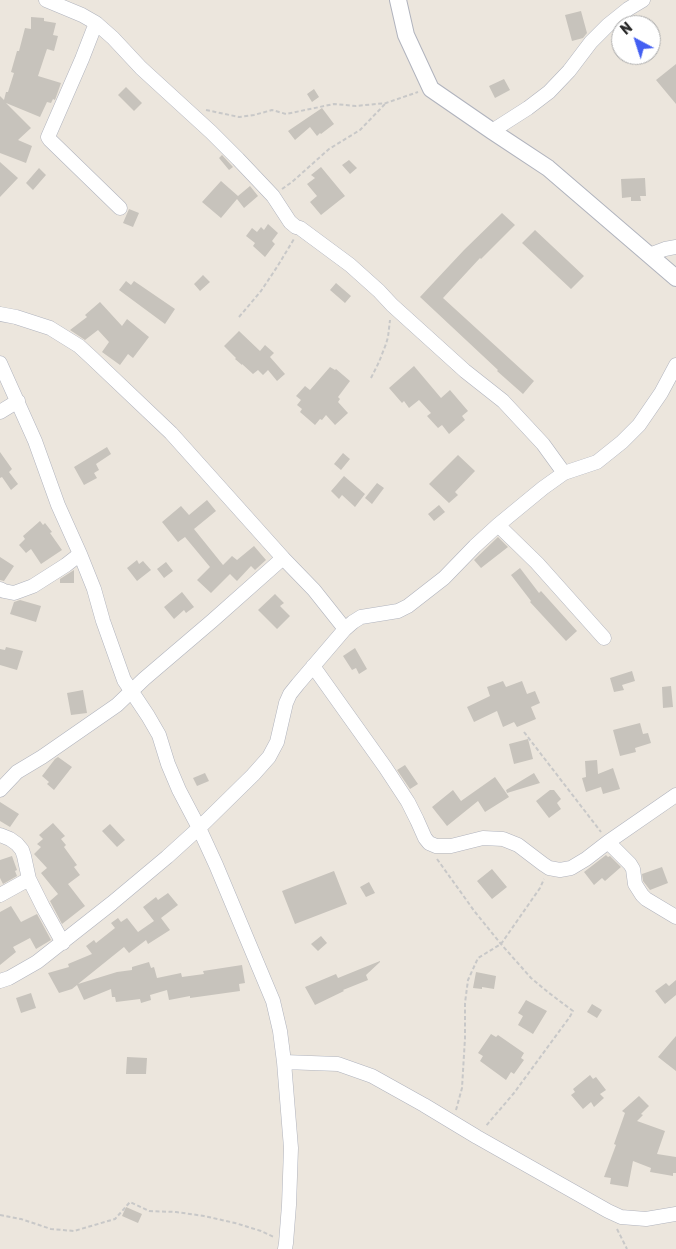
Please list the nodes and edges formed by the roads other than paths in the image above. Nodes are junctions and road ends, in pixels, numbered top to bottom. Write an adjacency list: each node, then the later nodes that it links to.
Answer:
1 (46, 0): 4 (street)
2 (398, 0): 5 (street)
3 (643, 0): 5 (street)
4 (96, 22): 6 (street); 15 (street)
5 (492, 131): 8 (street)
6 (120, 208)
7 (676, 247): 8 (street)
8 (649, 255): 9 (street)
9 (676, 278)
10 (0, 314): 18 (street)
11 (0, 363): 13 (street)
12 (676, 365): 15 (street)
13 (18, 401): 14 (street); 17 (street)
14 (0, 412)
15 (564, 473): 16 (street)
16 (498, 525): 20 (street); 21 (street)
17 (80, 554): 19 (street); 23 (street)
18 (283, 558): 20 (street); 23 (street)
19 (0, 589)
20 (345, 628): 22 (street)
21 (604, 638)
22 (313, 666): 26 (street); 28 (street)
23 (131, 691): 24 (street); 26 (street)
24 (0, 790)
25 (676, 795): 28 (street)
26 (199, 828): 32 (street); 34 (street)
27 (0, 835): 29 (street)
28 (608, 842): 31 (street)
29 (29, 879): 30 (street); 32 (street)
30 (0, 895)
31 (676, 917)
32 (63, 942): 33 (street)
33 (0, 981)
34 (284, 1062): 35 (street); 36 (street)
35 (676, 1214)
36 (285, 1246)

